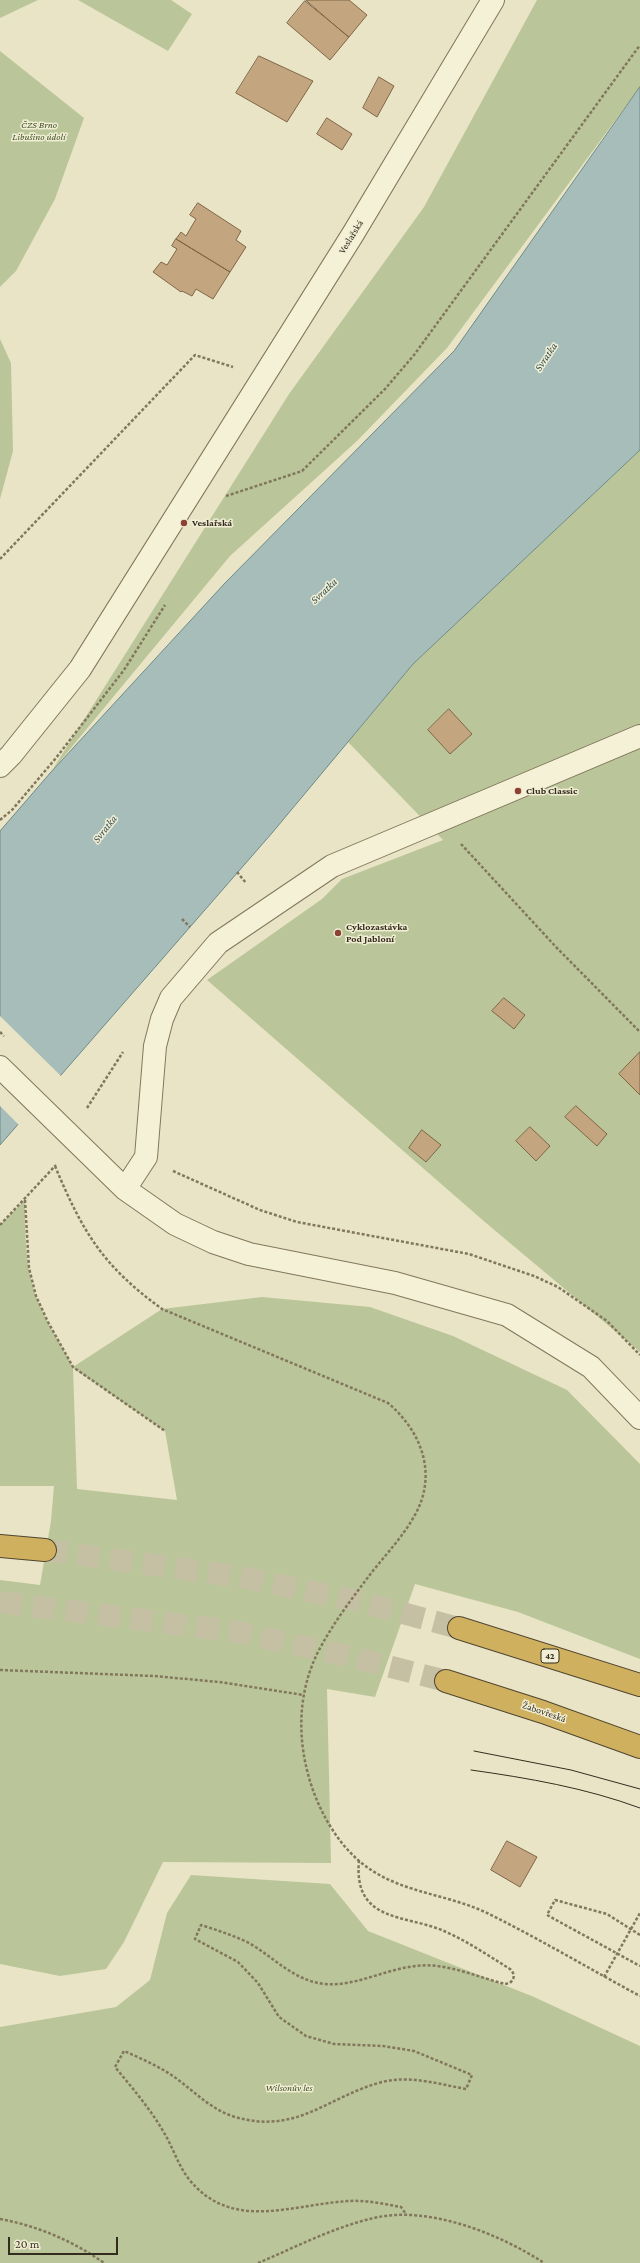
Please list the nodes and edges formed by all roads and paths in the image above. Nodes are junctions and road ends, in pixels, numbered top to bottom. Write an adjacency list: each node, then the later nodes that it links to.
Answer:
1 (493, 0): 3 (street, Veslařská)
2 (640, 45): 4 (path)
3 (264, 376): 4 (street, Veslařská); 5 (path)
4 (178, 511): 8 (street, Veslařská)
5 (0, 559)
6 (165, 605): 9 (path)
7 (640, 736): 10 (street)
8 (0, 766)
9 (0, 820)
10 (440, 822): 15 (path); 19 (street)
11 (238, 872): 12 (path)
12 (246, 883)
13 (182, 919): 14 (path)
14 (190, 927)
15 (640, 1032)
16 (127, 1046): 18 (path)
17 (0, 1067): 18 (street)
18 (71, 1134): 20 (path); 21 (street)
19 (146, 1157): 21 (street); 24 (path)
20 (55, 1166): 22 (path); 33 (path)
21 (125, 1189): 25 (street)
22 (25, 1200): 23 (path); 26 (path)
23 (0, 1225)
24 (640, 1355)
25 (640, 1418)
26 (165, 1431)
27 (0, 1546): 28 (highway)
28 (45, 1550)
29 (459, 1628): 32 (highway, 42)
30 (0, 1670): 33 (path)
31 (446, 1681): 34 (highway, Žabovřeská)
32 (640, 1685)
33 (304, 1695): 35 (path)
34 (640, 1747)
35 (358, 1860): 41 (path); 43 (path)
36 (640, 1913): 37 (path)
37 (631, 1929): 38 (path); 39 (path); 39 (path)
38 (640, 1935)
39 (617, 1954): 40 (path); 41 (path)
40 (640, 1966)
41 (604, 1977): 42 (path)
42 (640, 1996)
43 (406, 2214): 46 (path); 47 (path)
44 (0, 2219): 45 (path)
45 (104, 2263)
46 (258, 2263)
47 (544, 2263)

